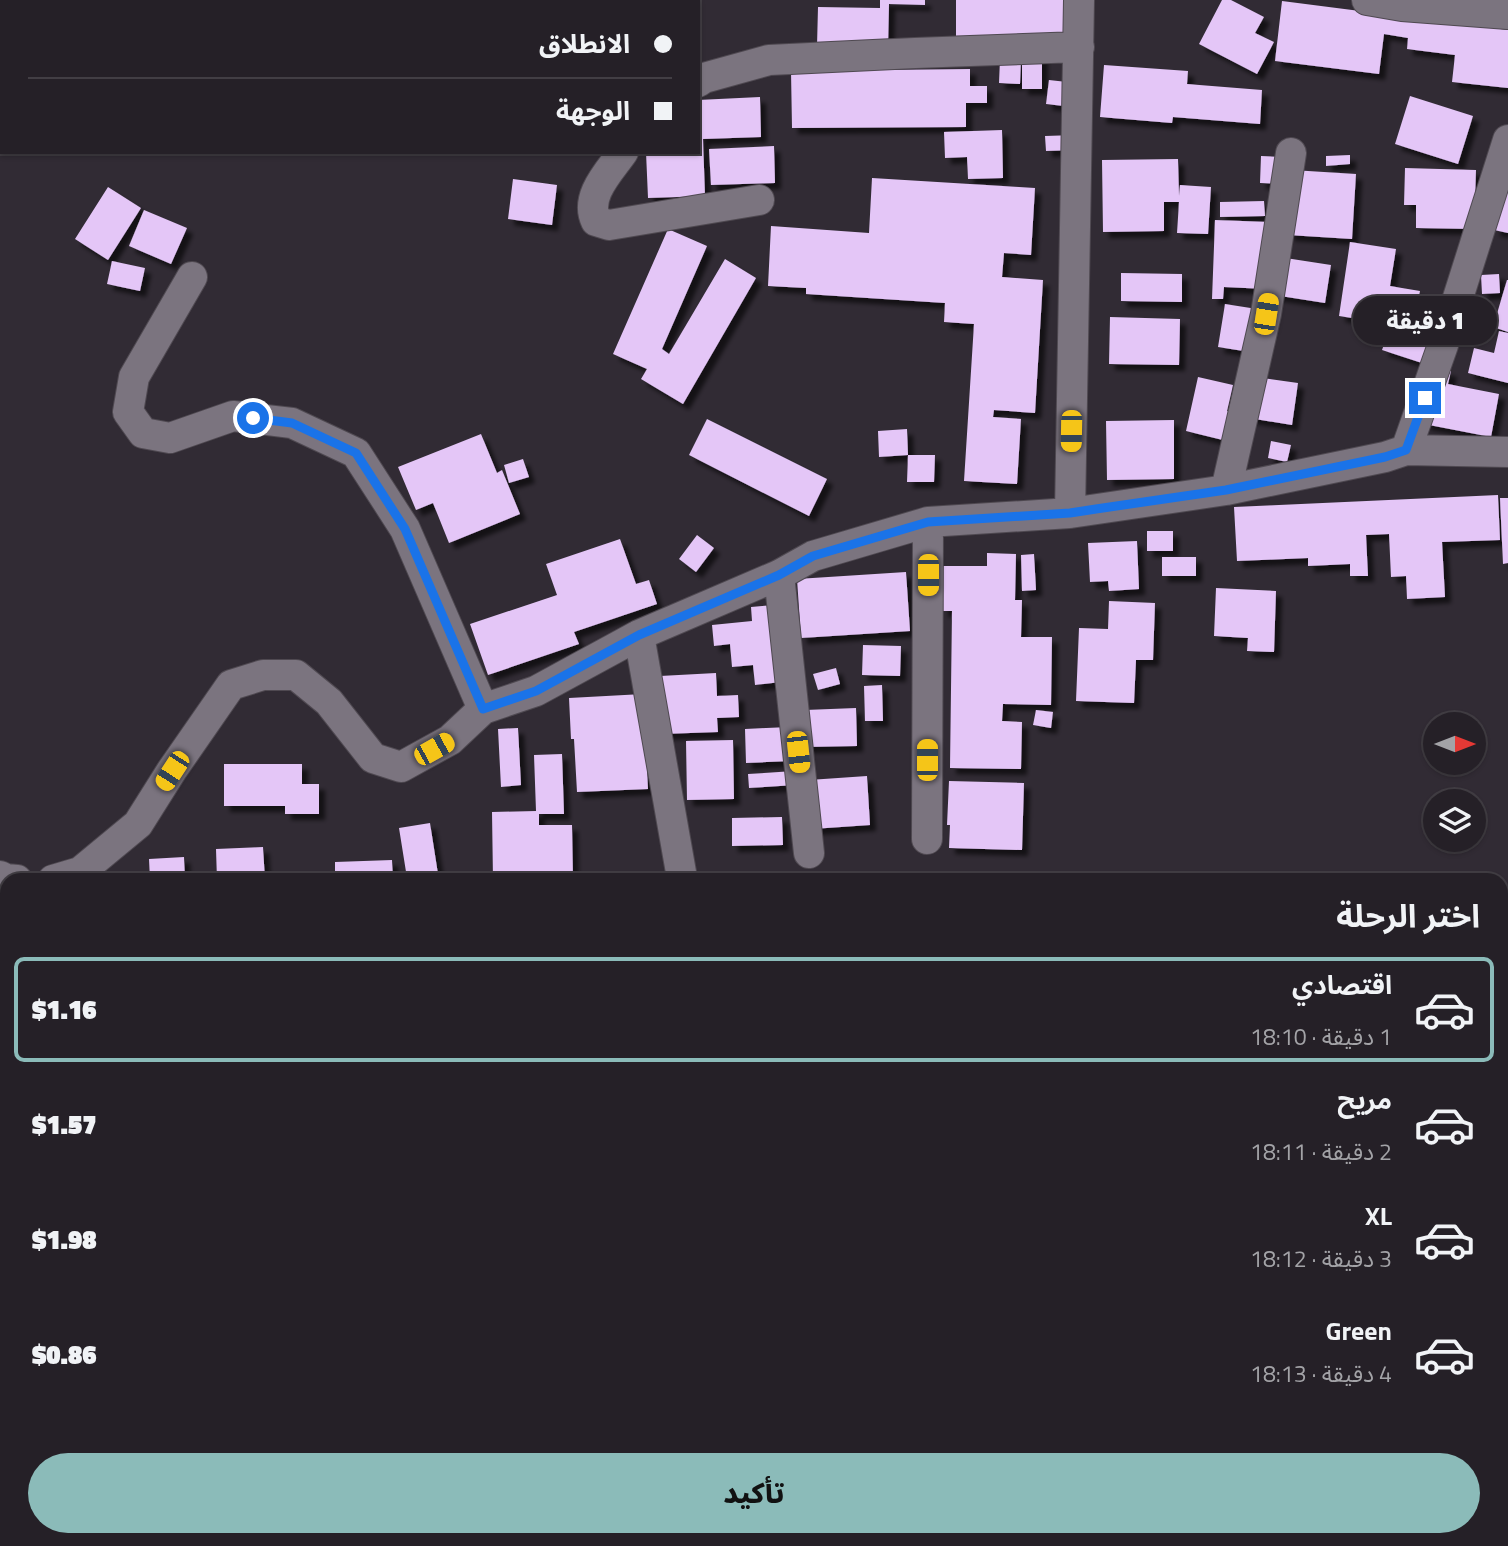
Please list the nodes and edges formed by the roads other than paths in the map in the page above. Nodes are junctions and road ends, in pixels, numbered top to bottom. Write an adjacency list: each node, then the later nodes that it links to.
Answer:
1 (1079, 0): 4 (street)
2 (1367, 0): 3 (street)
3 (1508, 14)
4 (1079, 47): 5 (street); 14 (street)
5 (700, 81)
6 (1508, 140): 11 (street)
7 (1291, 153): 13 (street)
8 (622, 154): 9 (street)
9 (759, 200)
10 (192, 277): 18 (street)
11 (1406, 450): 12 (street); 13 (street)
12 (1508, 452)
13 (1226, 490): 14 (street)
14 (1070, 513): 15 (street)
15 (928, 522): 16 (street); 19 (street)
16 (779, 575): 17 (street); 20 (street)
17 (639, 635): 18 (street); 22 (street)
18 (483, 709): 21 (street)
19 (927, 839)
20 (809, 853)
21 (76, 873)
22 (681, 873)

